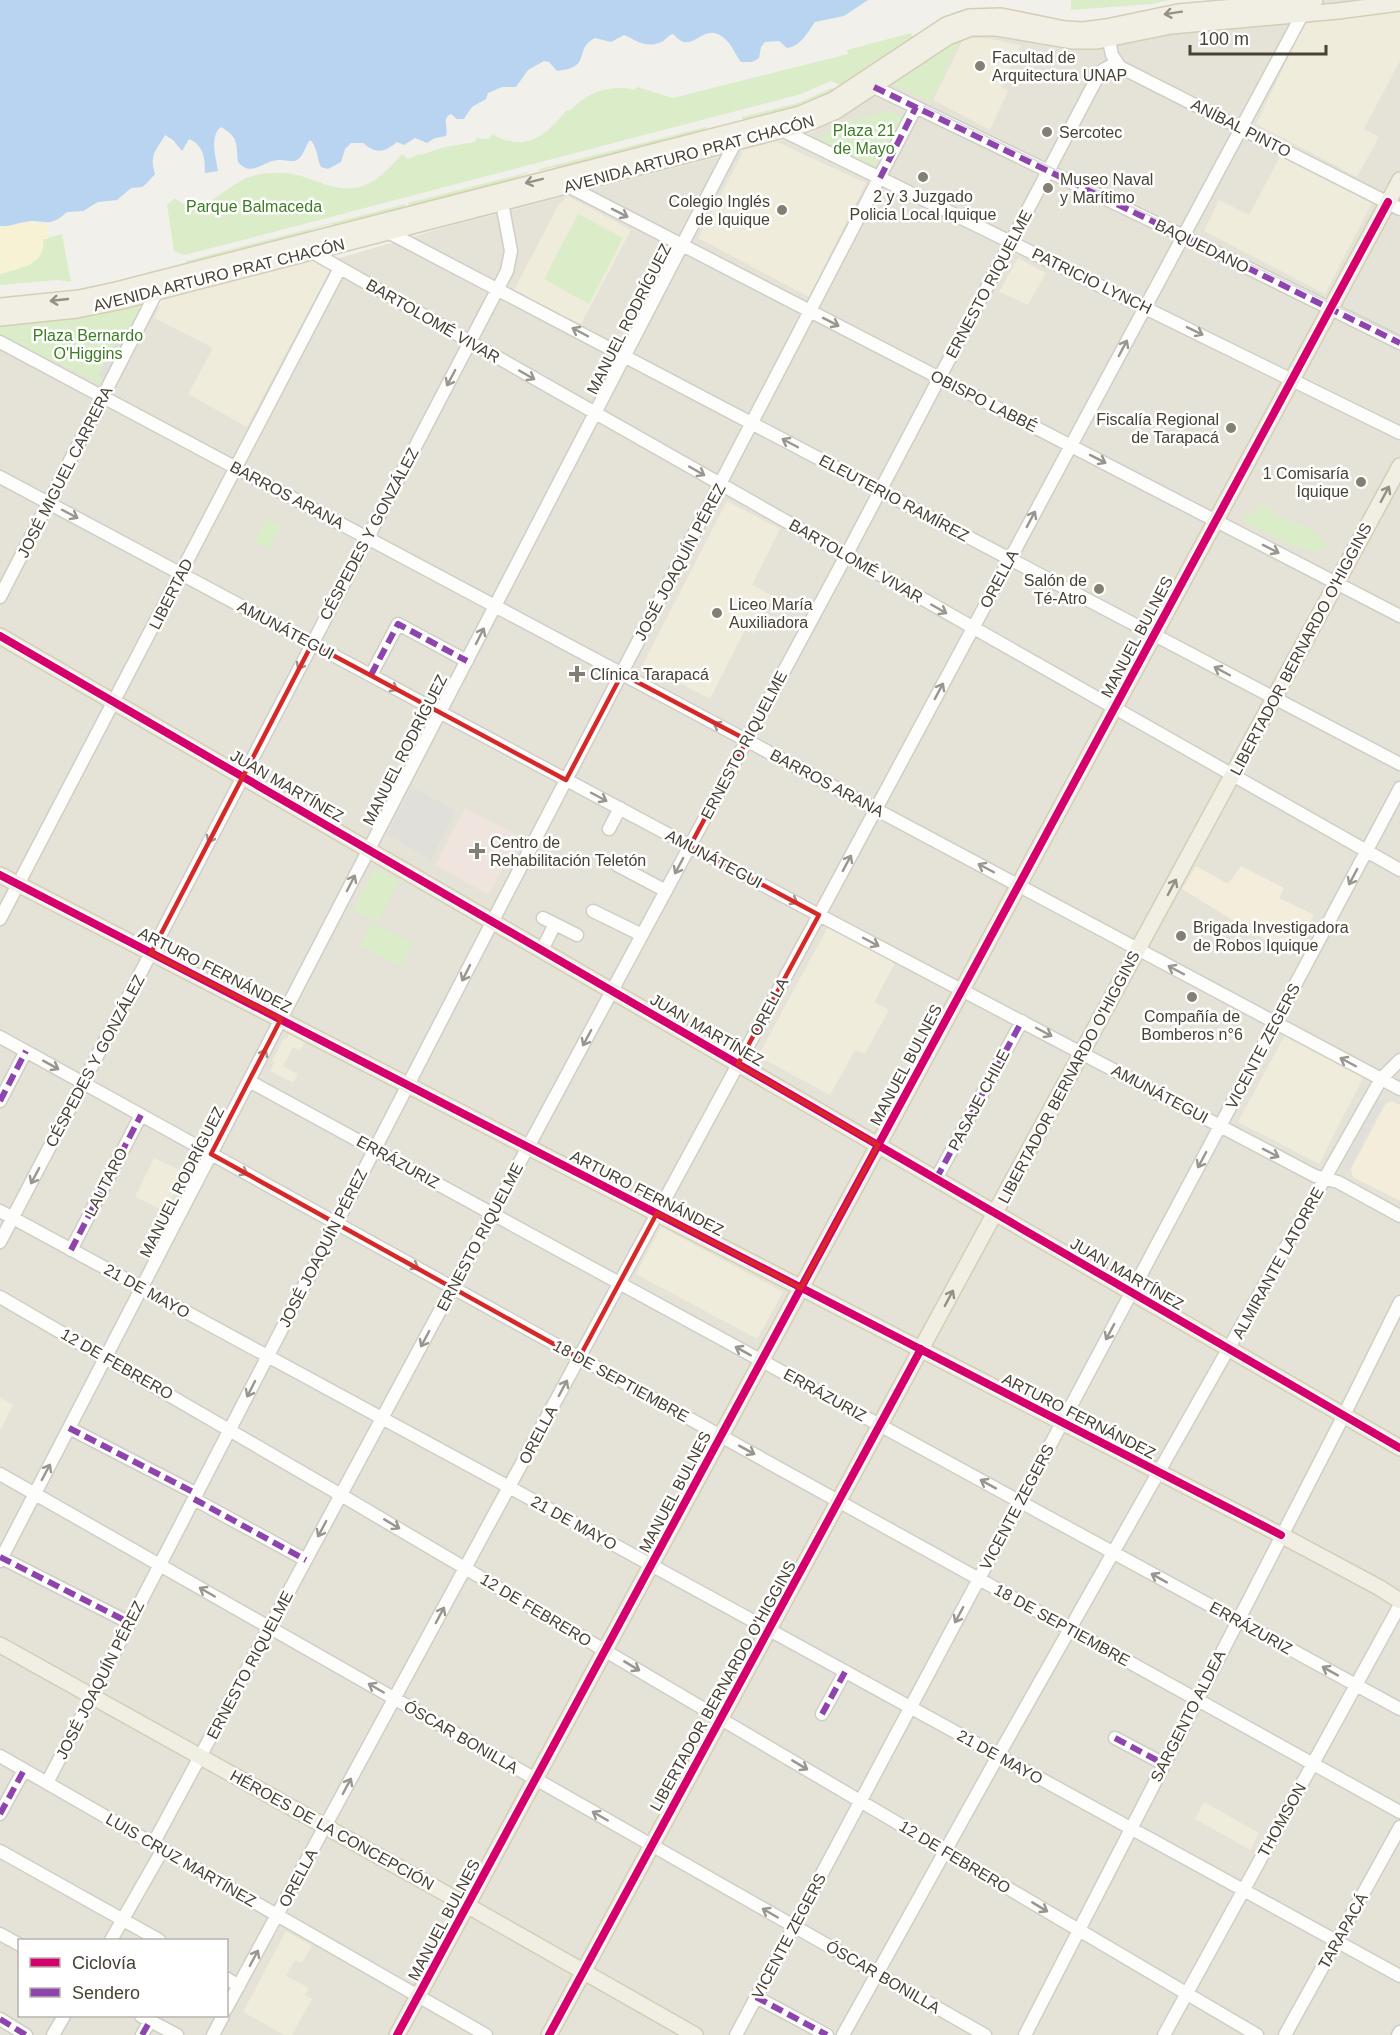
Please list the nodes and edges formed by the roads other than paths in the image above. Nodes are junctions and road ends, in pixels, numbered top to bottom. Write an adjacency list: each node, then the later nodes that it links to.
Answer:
1 (1400, 3): 2 (main road, AVENIDA ARTURO PRAT CHACÓN)
2 (1306, 5): 3 (main road, AVENIDA ARTURO PRAT CHACÓN); 7 (street, ORELLA)
3 (1108, 33): 4 (street); 5 (main road, AVENIDA ARTURO PRAT CHACÓN); 14 (main road, AVENIDA ARTURO PRAT CHACÓN, one-way to 14)
4 (1116, 63): 7 (street, ANÍBAL PINTO); 10 (street, ERNESTO RIQUELME)
5 (874, 87): 6 (street, BAQUEDANO); 8 (main road, AVENIDA ARTURO PRAT CHACÓN)
6 (916, 107): 10 (street, BAQUEDANO); 11 (street, JOSÉ JOAQUÍN PÉREZ)
7 (1241, 129): 16 (street, ANÍBAL PINTO); 19 (street, ORELLA)
8 (784, 131): 9 (main road, AVENIDA ARTURO PRAT CHACÓN); 11 (street, PATRICIO LYNCH)
9 (735, 143): 13 (main road, AVENIDA ARTURO PRAT CHACÓN); 21 (street, MANUEL RODRÍGUEZ)
10 (1048, 171): 19 (street, BAQUEDANO); 20 (street, ERNESTO RIQUELME)
11 (880, 178): 20 (street, PATRICIO LYNCH); 29 (street, JOSÉ JOAQUÍN PÉREZ)
12 (1400, 180): 16 (main road, MANUEL BULNES)
13 (568, 186): 15 (main road, AVENIDA ARTURO PRAT CHACÓN); 21 (street, OBISPO LABBÉ, one-way to 21)
14 (509, 187): 15 (main road); 17 (main road, AVENIDA ARTURO PRAT CHACÓN)
15 (502, 203): 18 (main road, AVENIDA ARTURO PRAT CHACÓN); 25 (street, CÉSPEDES Y GONZÁLEZ)
16 (1394, 206): 28 (main road, MANUEL BULNES)
17 (359, 227): 18 (main road); 24 (main road, AVENIDA ARTURO PRAT CHACÓN)
18 (388, 232): 22 (main road, AVENIDA ARTURO PRAT CHACÓN); 25 (street, ELEUTERIO RAMÍREZ)
19 (1183, 236): 27 (street, ORELLA); 28 (street, BAQUEDANO)
20 (1012, 242): 27 (street, PATRICIO LYNCH); 35 (street, ERNESTO RIQUELME)
21 (682, 245): 29 (street, OBISPO LABBÉ); 34 (street, MANUEL RODRÍGUEZ)
22 (312, 252): 23 (street, BARTOLOMÉ VIVAR); 24 (main road, AVENIDA ARTURO PRAT CHACÓN)
23 (340, 268): 32 (street, BARTOLOMÉ VIVAR); 43 (street, LIBERTAD)
24 (155, 287): 26 (main road, AVENIDA ARTURO PRAT CHACÓN, one-way to 26); 30 (main road, AVENIDA ARTURO PRAT CHACÓN); 37 (street, JOSÉ MIGUEL CARRERA)
25 (498, 289): 32 (street, CÉSPEDES Y GONZÁLEZ); 34 (street, ELEUTERIO RAMÍREZ, one-way to 25)
26 (0, 306)
27 (1145, 307): 36 (street, PATRICIO LYNCH, one-way to 36); 41 (street, ORELLA, one-way to 27)
28 (1330, 309): 33 (street, BAQUEDANO); 36 (main road, MANUEL BULNES)
29 (811, 311): 35 (street, OBISPO LABBÉ, one-way to 35); 39 (street, JOSÉ JOAQUÍN PÉREZ)
30 (0, 318)
31 (0, 342): 37 (street, BARROS ARANA)
32 (470, 342): 38 (street, BARTOLOMÉ VIVAR, one-way to 38); 49 (street, CÉSPEDES Y GONZÁLEZ, one-way to 49)
33 (1400, 343)
34 (625, 356): 38 (street, MANUEL RODRÍGUEZ); 39 (street, ELEUTERIO RAMÍREZ)
35 (940, 378): 41 (street, OBISPO LABBÉ); 46 (street, ERNESTO RIQUELME)
36 (1292, 379): 40 (street, PATRICIO LYNCH); 48 (main road, MANUEL BULNES)
37 (104, 397): 43 (street, BARROS ARANA); 47 (street, JOSÉ MIGUEL CARRERA)
38 (595, 413): 45 (street, BARTOLOMÉ VIVAR, one-way to 45); 55 (street, MANUEL RODRÍGUEZ)
39 (753, 423): 45 (street, JOSÉ JOAQUÍN PÉREZ); 46 (street, ELEUTERIO RAMÍREZ, one-way to 39)
40 (1400, 433)
41 (1071, 445): 48 (street, OBISPO LABBÉ, one-way to 48); 51 (street, ORELLA, one-way to 41)
42 (1400, 466): 53 (main road, LIBERTADOR BERNARDO O'HIGGINS, one-way to 42)
43 (236, 468): 49 (street, BARROS ARANA); 52 (street, LIBERTAD)
44 (0, 477): 47 (street, AMUNÁTEGUI)
45 (721, 484): 50 (street, BARTOLOMÉ VIVAR); 62 (street, JOSÉ JOAQUÍN PÉREZ)
46 (880, 490): 50 (street, ERNESTO RIQUELME); 51 (street, ELEUTERIO RAMÍREZ)
47 (49, 503): 52 (street, AMUNÁTEGUI, one-way to 52); 54 (street, JOSÉ MIGUEL CARRERA)
48 (1216, 520): 53 (street, OBISPO LABBÉ, one-way to 53); 58 (main road, MANUEL BULNES)
49 (367, 538): 55 (street, BARROS ARANA); 60 (street, CÉSPEDES Y GONZÁLEZ)
50 (846, 556): 57 (street, BARTOLOMÉ VIVAR, one-way to 57); 68 (street, ERNESTO RIQUELME)
51 (1010, 559): 57 (street, ORELLA); 58 (street, ELEUTERIO RAMÍREZ)
52 (181, 574): 60 (street, AMUNÁTEGUI); 65 (street, LIBERTAD)
53 (1337, 583): 56 (street, OBISPO LABBÉ); 64 (main road, LIBERTADOR BERNARDO O'HIGGINS)
54 (0, 597)
55 (495, 606): 61 (street, MANUEL RODRÍGUEZ, one-way to 55); 62 (street, BARROS ARANA)
56 (1400, 616)
57 (973, 628): 66 (street, BARTOLOMÉ VIVAR); 75 (street, ORELLA, one-way to 57)
58 (1154, 635): 64 (street, ELEUTERIO RAMÍREZ, one-way to 58); 66 (main road, MANUEL BULNES)
59 (0, 636): 65 (main road, JUAN MARTÍNEZ)
60 (312, 644): 63 (street, AMUNÁTEGUI); 71 (street, CÉSPEDES Y GONZÁLEZ, one-way to 71)
61 (466, 662): 63 (street); 67 (street, MANUEL RODRÍGUEZ)
62 (622, 674): 68 (street, BARROS ARANA, one-way to 62); 72 (street, JOSÉ JOAQUÍN PÉREZ)
63 (370, 675): 67 (street, AMUNÁTEGUI, one-way to 67)
64 (1274, 698): 69 (street, ELEUTERIO RAMÍREZ); 70 (main road, LIBERTADOR BERNARDO O'HIGGINS)
65 (115, 702): 71 (main road, JUAN MARTÍNEZ); 83 (street, LIBERTAD)
66 (1114, 708): 70 (street, BARTOLOMÉ VIVAR); 84 (main road, MANUEL BULNES)
67 (440, 712): 72 (street, AMUNÁTEGUI); 78 (street, MANUEL RODRÍGUEZ)
68 (747, 740): 75 (street, BARROS ARANA); 77 (street, ERNESTO RIQUELME)
69 (1400, 764)
70 (1232, 775): 79 (street, BARTOLOMÉ VIVAR); 92 (main road, LIBERTADOR BERNARDO O'HIGGINS, one-way to 70)
71 (243, 776): 78 (main road, JUAN MARTÍNEZ); 94 (street, CÉSPEDES Y GONZÁLEZ, one-way to 94)
72 (566, 780): 74 (street, AMUNÁTEGUI, one-way to 74); 89 (street, JOSÉ JOAQUÍN PÉREZ)
73 (1400, 788): 79 (street, VICENTE ZEGERS)
74 (620, 808): 76 (street); 77 (street, AMUNÁTEGUI)
75 (876, 809): 84 (street, BARROS ARANA, one-way to 75); 87 (street, ORELLA, one-way to 75)
76 (609, 829)
77 (690, 846): 85 (street, ERNESTO RIQUELME, one-way to 85); 87 (street, AMUNÁTEGUI, one-way to 87)
78 (369, 849): 89 (main road, JUAN MARTÍNEZ); 97 (street, MANUEL RODRÍGUEZ, one-way to 78)
79 (1366, 851): 81 (street, BARTOLOMÉ VIVAR); 99 (street, VICENTE ZEGERS, one-way to 99)
80 (617, 865): 85 (street)
81 (1400, 870)
82 (0, 875): 83 (main road, ARTURO FERNÁNDEZ)
83 (18, 884): 88 (street, LIBERTAD); 94 (main road, ARTURO FERNÁNDEZ)
84 (1018, 886): 92 (street, BARROS ARANA); 96 (main road, MANUEL BULNES)
85 (666, 891): 90 (street, ERNESTO RIQUELME)
86 (593, 911): 90 (street)
87 (819, 915): 96 (street, AMUNÁTEGUI, one-way to 96); 104 (street, ORELLA)
88 (0, 919)
89 (492, 921): 93 (main road, JUAN MARTÍNEZ); 108 (street, JOSÉ JOAQUÍN PÉREZ, one-way to 108)
90 (642, 935): 95 (street, ERNESTO RIQUELME)
91 (577, 936): 93 (street)
92 (1138, 949): 99 (street, BARROS ARANA, one-way to 92); 102 (main road, LIBERTADOR BERNARDO O'HIGGINS)
93 (542, 950): 95 (main road, JUAN MARTÍNEZ)
94 (151, 953): 97 (main road, ARTURO FERNÁNDEZ); 107 (street, CÉSPEDES Y GONZÁLEZ)
95 (612, 990): 104 (main road, JUAN MARTÍNEZ); 114 (street, ERNESTO RIQUELME, one-way to 114)
96 (962, 990): 98 (street, AMUNÁTEGUI); 113 (main road, MANUEL BULNES)
97 (281, 1019): 106 (street, MANUEL RODRÍGUEZ, one-way to 97); 108 (main road, ARTURO FERNÁNDEZ)
98 (1022, 1021): 102 (street, AMUNÁTEGUI, one-way to 102); 117 (street, PASAJE CHILE)
99 (1275, 1023): 105 (street, BARROS ARANA, one-way to 99); 112 (street, VICENTE ZEGERS)
100 (0, 1037): 101 (street, 18 DE SEPTIEMBRE)
101 (26, 1051): 107 (street, 18 DE SEPTIEMBRE, one-way to 107); 110 (street)
102 (1082, 1052): 112 (street, AMUNÁTEGUI); 120 (main road, LIBERTADOR BERNARDO O'HIGGINS)
103 (1400, 1060): 105 (street, ALMIRANTE LATORRE)
104 (738, 1064): 113 (main road, JUAN MARTÍNEZ); 122 (street, ORELLA)
105 (1381, 1079): 109 (street, BARROS ARANA); 118 (street, ALMIRANTE LATORRE)
106 (249, 1081): 115 (street, ERRÁZURIZ); 116 (street, MANUEL RODRÍGUEZ)
107 (83, 1083): 111 (street, 18 DE SEPTIEMBRE); 124 (street, CÉSPEDES Y GONZÁLEZ, one-way to 124)
108 (408, 1085): 114 (main road, ARTURO FERNÁNDEZ); 115 (street, JOSÉ JOAQUÍN PÉREZ)
109 (1400, 1089)
110 (0, 1101)
111 (141, 1115): 116 (street, 18 DE SEPTIEMBRE); 127 (street, LAUTARO)
112 (1220, 1126): 118 (street, AMUNÁTEGUI, one-way to 118); 132 (street, VICENTE ZEGERS, one-way to 132)
113 (878, 1145): 117 (main road, JUAN MARTÍNEZ); 131 (main road, MANUEL BULNES)
114 (528, 1147): 121 (street, ERNESTO RIQUELME); 122 (main road, ARTURO FERNÁNDEZ)
115 (375, 1149): 121 (street, ERRÁZURIZ); 125 (street, JOSÉ JOAQUÍN PÉREZ)
116 (211, 1154): 125 (street, 18 DE SEPTIEMBRE, one-way to 125); 130 (street, MANUEL RODRÍGUEZ)
117 (936, 1179): 120 (main road, JUAN MARTÍNEZ)
118 (1325, 1179): 123 (street, AMUNÁTEGUI); 136 (street, ALMIRANTE LATORRE)
119 (0, 1211): 124 (street, 21 DE MAYO)
120 (995, 1213): 132 (main road, JUAN MARTÍNEZ); 135 (main road, LIBERTADOR BERNARDO O'HIGGINS, one-way to 120)
121 (492, 1214): 128 (street, ERRÁZURIZ); 129 (street, ERNESTO RIQUELME)
122 (657, 1214): 128 (street, ORELLA); 131 (main road, ARTURO FERNÁNDEZ)
123 (1400, 1216)
124 (13, 1218): 126 (street, CÉSPEDES Y GONZÁLEZ); 127 (street, 21 DE MAYO)
125 (336, 1223): 129 (street, 18 DE SEPTIEMBRE, one-way to 129); 137 (street, JOSÉ JOAQUÍN PÉREZ)
126 (0, 1242)
127 (70, 1250): 130 (street, 21 DE MAYO)
128 (620, 1283): 139 (street, ORELLA); 140 (street, ERRÁZURIZ, one-way to 128)
129 (453, 1287): 139 (street, 18 DE SEPTIEMBRE); 142 (street, ERNESTO RIQUELME, one-way to 142)
130 (141, 1288): 137 (street, 21 DE MAYO); 138 (street, MANUEL RODRÍGUEZ)
131 (801, 1288): 135 (main road, ARTURO FERNÁNDEZ); 140 (main road, MANUEL BULNES)
132 (1132, 1292): 136 (main road, JUAN MARTÍNEZ); 143 (street, VICENTE ZEGERS, one-way to 143)
133 (0, 1297): 138 (street, 12 DE FEBRERO)
134 (1400, 1302): 141 (street, SARGENTO ALDEA)
135 (921, 1349): 143 (main road, ARTURO FERNÁNDEZ); 144 (main road, LIBERTADOR BERNARDO O'HIGGINS)
136 (1230, 1349): 141 (main road, JUAN MARTÍNEZ); 149 (street, ALMIRANTE LATORRE)
137 (267, 1357): 142 (street, 21 DE MAYO); 146 (street, JOSÉ JOAQUÍN PÉREZ, one-way to 146)
138 (105, 1358): 145 (street, MANUEL RODRÍGUEZ); 146 (street, 12 DE FEBRERO)
139 (579, 1358): 147 (street, 18 DE SEPTIEMBRE); 151 (street, ORELLA, one-way to 139)
140 (762, 1361): 144 (street, ERRÁZURIZ); 147 (main road, MANUEL BULNES)
141 (1344, 1415): 148 (main road, JUAN MARTÍNEZ); 157 (street, SARGENTO ALDEA)
142 (382, 1420): 151 (street, 21 DE MAYO); 153 (street, ERNESTO RIQUELME)
143 (1062, 1422): 149 (main road, ARTURO FERNÁNDEZ); 156 (street, VICENTE ZEGERS)
144 (880, 1425): 155 (main road, LIBERTADOR BERNARDO O'HIGGINS); 156 (street, ERRÁZURIZ, one-way to 144)
145 (69, 1428): 152 (street, MANUEL RODRÍGUEZ, one-way to 145); 154 (street)
146 (230, 1430): 153 (street, 12 DE FEBRERO); 154 (street, JOSÉ JOAQUÍN PÉREZ)
147 (721, 1436): 155 (street, 18 DE SEPTIEMBRE, one-way to 155); 162 (main road, MANUEL BULNES)
148 (1400, 1448)
149 (1159, 1472): 157 (main road, ARTURO FERNÁNDEZ); 158 (street, ALMIRANTE LATORRE)
150 (0, 1474): 152 (street, ÓSCAR BONILLA)
151 (509, 1487): 162 (street, 21 DE MAYO); 163 (street, ORELLA)
152 (35, 1494): 159 (street, MANUEL RODRÍGUEZ); 161 (street, ÓSCAR BONILLA)
153 (341, 1495): 160 (street, ERNESTO RIQUELME, one-way to 160); 163 (street, 12 DE FEBRERO, one-way to 163)
154 (195, 1497): 160 (street); 161 (street, JOSÉ JOAQUÍN PÉREZ)
155 (839, 1501): 164 (street, 18 DE SEPTIEMBRE); 170 (main road, LIBERTADOR BERNARDO O'HIGGINS)
156 (1020, 1502): 158 (street, ERRÁZURIZ); 164 (street, VICENTE ZEGERS)
157 (1281, 1535): 165 (main road, ARTURO FERNÁNDEZ); 166 (street, SARGENTO ALDEA)
158 (1113, 1553): 166 (street, ERRÁZURIZ, one-way to 158); 169 (street, ALMIRANTE LATORRE)
159 (1, 1559): 167 (street)
160 (306, 1560): 168 (street, ERNESTO RIQUELME)
161 (160, 1565): 167 (street, JOSÉ JOAQUÍN PÉREZ); 168 (street, ÓSCAR BONILLA, one-way to 161)
162 (651, 1566): 170 (street, 21 DE MAYO); 172 (main road, MANUEL BULNES)
163 (465, 1568): 172 (street, 12 DE FEBRERO); 176 (street, ORELLA, one-way to 163)
164 (979, 1579): 169 (street, 18 DE SEPTIEMBRE); 178 (street, VICENTE ZEGERS, one-way to 178)
165 (1400, 1603): 174 (street, THOMSON)
166 (1237, 1620): 174 (street, ERRÁZURIZ, one-way to 166); 177 (street, SARGENTO ALDEA)
167 (130, 1623): 175 (street, JOSÉ JOAQUÍN PÉREZ)
168 (270, 1628): 176 (street, ÓSCAR BONILLA, one-way to 168); 184 (street, ERNESTO RIQUELME)
169 (1070, 1629): 177 (street, 18 DE SEPTIEMBRE); 185 (street, ALMIRANTE LATORRE)
170 (768, 1630): 173 (street, 21 DE MAYO); 181 (main road, LIBERTADOR BERNARDO O'HIGGINS)
171 (0, 1645): 175 (main road, HÉROES DE LA CONCEPCIÓN)
172 (605, 1650): 181 (street, 12 DE FEBRERO, one-way to 181); 189 (main road, MANUEL BULNES)
173 (845, 1672): 178 (street, 21 DE MAYO); 180 (street)
174 (1356, 1685): 179 (street, ERRÁZURIZ); 187 (street, THOMSON)
175 (92, 1696): 184 (main road, HÉROES DE LA CONCEPCIÓN); 190 (street, JOSÉ JOAQUÍN PÉREZ)
176 (395, 1699): 189 (street, ÓSCAR BONILLA); 194 (street, ORELLA, one-way to 176)
177 (1197, 1699): 186 (street, SARGENTO ALDEA); 187 (street, 18 DE SEPTIEMBRE)
178 (910, 1708): 185 (street, 21 DE MAYO); 191 (street, VICENTE ZEGERS)
179 (1400, 1709)
180 (822, 1714)
181 (720, 1718): 191 (street, 12 DE FEBRERO, one-way to 191); 197 (main road, LIBERTADOR BERNARDO O'HIGGINS)
182 (1115, 1738): 186 (street)
183 (0, 1756): 188 (street, LUIS CRUZ MARTÍNEZ)
184 (200, 1756): 194 (main road, HÉROES DE LA CONCEPCIÓN); 198 (street, ERNESTO RIQUELME)
185 (998, 1756): 196 (street, 21 DE MAYO); 200 (street, ALMIRANTE LATORRE)
186 (1164, 1764): 196 (street, SARGENTO ALDEA)
187 (1313, 1764): 192 (street, 18 DE SEPTIEMBRE); 201 (street, THOMSON)
188 (24, 1770): 190 (street, LUIS CRUZ MARTÍNEZ); 193 (street)
189 (536, 1779): 197 (street, ÓSCAR BONILLA, one-way to 189); 202 (main road, MANUEL BULNES)
190 (47, 1783): 198 (street, LUIS CRUZ MARTÍNEZ)
191 (860, 1801): 200 (street, 12 DE FEBRERO); 205 (street, VICENTE ZEGERS)
192 (1400, 1812)
193 (0, 1814)
194 (326, 1826): 202 (main road, HÉROES DE LA CONCEPCIÓN); 203 (street, ORELLA)
195 (1400, 1827): 210 (street, TARAPACÁ)
196 (1130, 1828): 201 (street, 21 DE MAYO); 206 (street, SARGENTO ALDEA)
197 (652, 1845): 205 (street, ÓSCAR BONILLA, one-way to 197); 212 (main road, LIBERTADOR BERNARDO O'HIGGINS)
198 (158, 1847): 203 (street, LUIS CRUZ MARTÍNEZ); 204 (street, ERNESTO RIQUELME)
199 (0, 1851): 204 (street)
200 (945, 1851): 206 (street, 12 DE FEBRERO, one-way to 206); 213 (street, ALMIRANTE LATORRE)
201 (1243, 1890): 210 (street, 21 DE MAYO); 217 (street, THOMSON)
202 (467, 1905): 212 (main road, HÉROES DE LA CONCEPCIÓN); 218 (main road, MANUEL BULNES)
203 (278, 1915): 216 (street, ORELLA, one-way to 203); 218 (street, LUIS CRUZ MARTÍNEZ)
204 (123, 1920): 208 (street, ERNESTO RIQUELME); 209 (street)
205 (794, 1926): 213 (street, ÓSCAR BONILLA); 219 (street, VICENTE ZEGERS)
206 (1078, 1930): 217 (street, 12 DE FEBRERO); 238 (street, SARGENTO ALDEA)
207 (0, 1934): 211 (street)
208 (112, 1939)
209 (156, 1939)
210 (1337, 1942): 214 (street, 21 DE MAYO); 241 (street, TARAPACÁ)
211 (18, 1945)
212 (583, 1971): 232 (main road, LIBERTADOR BERNARDO O'HIGGINS); 233 (main road, HÉROES DE LA CONCEPCIÓN)
213 (877, 1974): 236 (street, ALMIRANTE LATORRE); 237 (street, ÓSCAR BONILLA)
214 (1400, 1976)
215 (228, 1979): 216 (street)
216 (239, 1986): 220 (street, ORELLA)
217 (1186, 1993): 239 (street, THOMSON); 240 (street, 12 DE FEBRERO)
218 (418, 1996): 230 (main road, MANUEL BULNES); 231 (street, LUIS CRUZ MARTÍNEZ)
219 (756, 1997): 234 (street, VICENTE ZEGERS); 235 (street)
220 (228, 2005)
221 (63, 2017): 226 (street)
222 (222, 2017): 229 (street)
223 (146, 2018): 227 (street); 228 (street)
224 (0, 2019): 225 (street)
225 (26, 2035)
226 (53, 2035)
227 (142, 2035)
228 (177, 2035)
229 (213, 2035)
230 (397, 2035)
231 (486, 2035)
232 (549, 2035)
233 (695, 2035)
234 (736, 2035)
235 (827, 2035)
236 (843, 2035)
237 (985, 2035)
238 (1025, 2035)
239 (1164, 2035)
240 (1257, 2035)
241 (1285, 2035)

